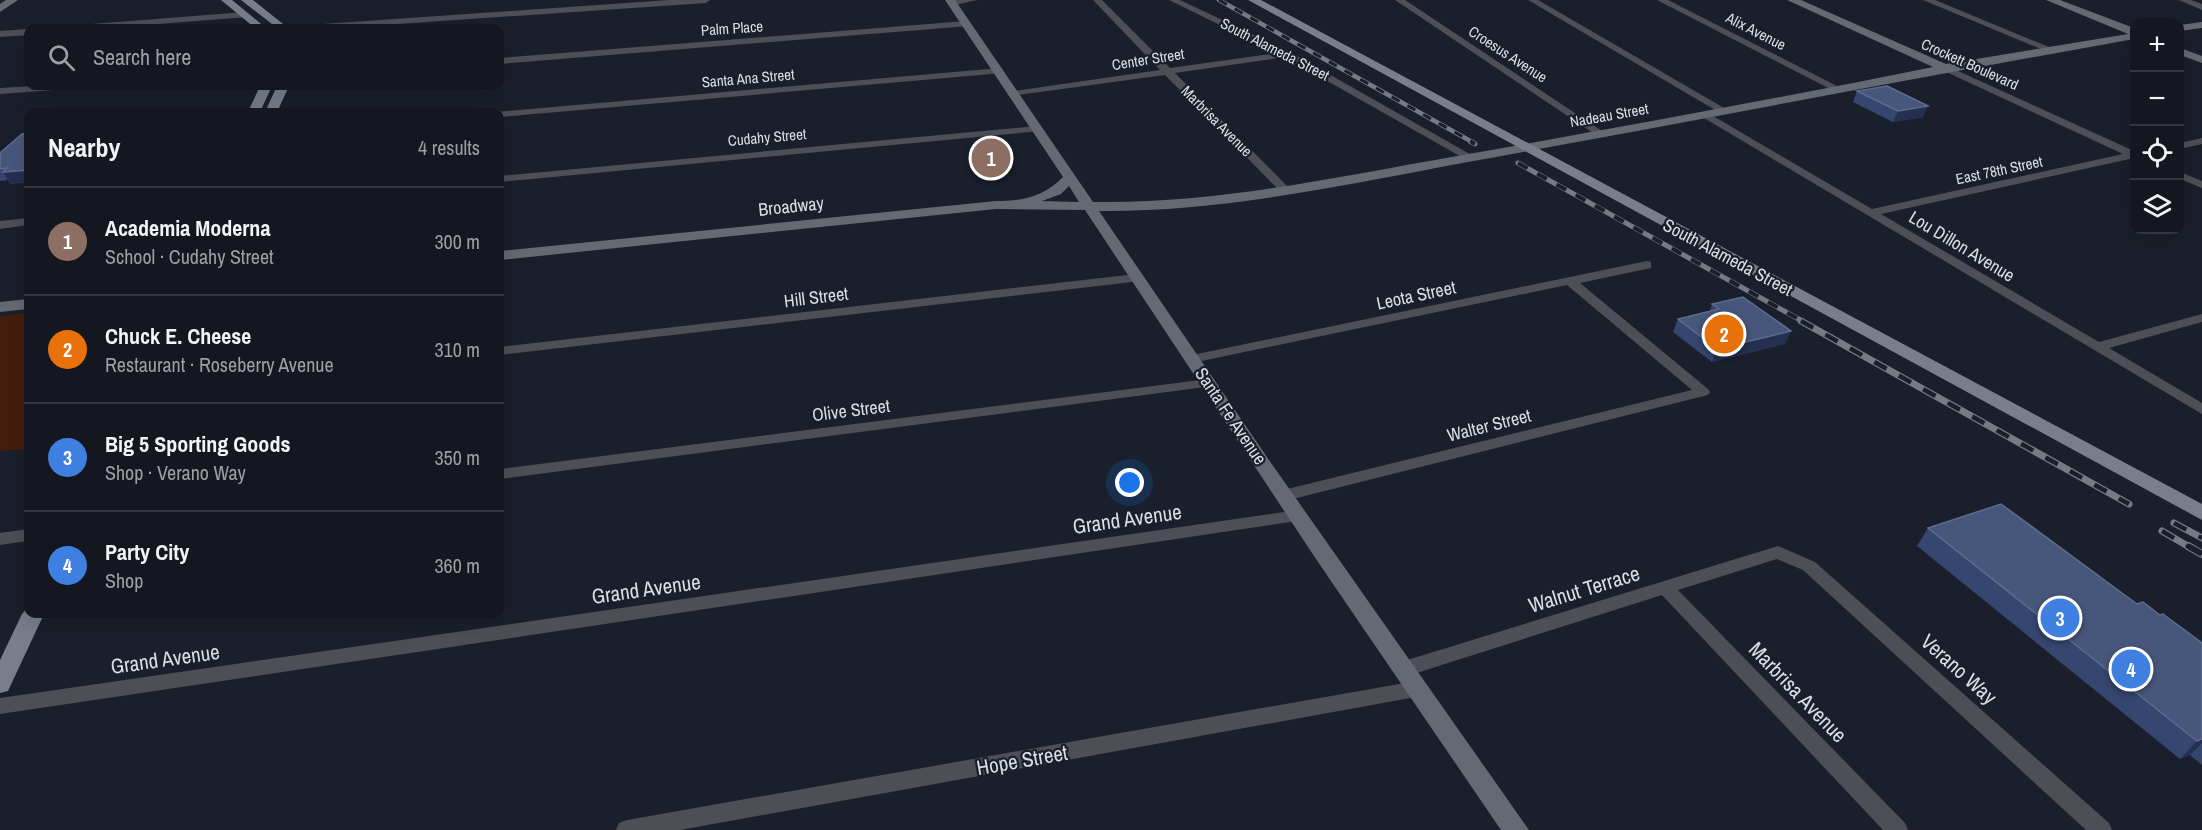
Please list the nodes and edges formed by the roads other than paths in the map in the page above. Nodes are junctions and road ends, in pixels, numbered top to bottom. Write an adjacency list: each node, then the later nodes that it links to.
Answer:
1 (13, 0): 18 (main road)
2 (226, 0): 19 (main road)
3 (246, 0): 22 (main road)
4 (706, 0): 23 (street)
5 (973, 0): 16 (street)
6 (1097, 0): 37 (street, Marbrisa Avenue)
7 (1173, 0): 33 (street, South Alameda Street)
8 (1253, 0): 54 (main road, South Alameda Street)
9 (1399, 0): 51 (street, Croesus Avenue)
10 (1532, 0): 47 (street)
11 (1661, 0): 40 (street, Alix Avenue)
12 (1792, 0): 36 (main road, Crockett Boulevard)
13 (1927, 0): 31 (street)
14 (2050, 0): 28 (main road)
15 (2183, 0): 17 (street)
16 (951, 1): 24 (main road, Santa Fe Avenue)
17 (2202, 7)
18 (0, 9)
19 (245, 15): 20 (street); 21 (main road)
20 (130, 24)
21 (256, 24)
22 (278, 24)
23 (366, 24)
24 (966, 24): 34 (street, Palm Place); 38 (main road, Santa Fe Avenue)
25 (2200, 26): 26 (main road)
26 (2184, 28)
27 (24, 32): 29 (street)
28 (2130, 32)
29 (0, 34)
30 (2130, 35): 31 (main road, Nadeau Street)
31 (2051, 50): 36 (main road, Nadeau Street)
32 (2184, 53): 35 (main road)
33 (1286, 54): 37 (street, Center Street); 57 (street, South Alameda Street)
34 (504, 60)
35 (2202, 60)
36 (1945, 69): 40 (main road, Nadeau Street); 55 (street, Crockett Boulevard)
37 (1166, 71): 44 (street, Center Street); 62 (street, Marbrisa Avenue)
38 (1000, 72): 44 (main road, Santa Fe Avenue); 48 (street, Santa Ana Street)
39 (24, 89): 43 (street)
40 (1838, 89): 47 (main road, Nadeau Street)
41 (264, 90): 45 (main road)
42 (281, 90): 46 (main road)
43 (0, 91)
44 (1015, 94): 50 (main road, Santa Fe Avenue)
45 (256, 108)
46 (273, 108)
47 (1726, 111): 49 (main road, Nadeau Street)
48 (504, 114)
49 (1704, 115): 51 (main road, Nadeau Street); 65 (street, Lou Dillon Avenue)
50 (1037, 129): 59 (street, Cudahy Street); 60 (main road, Santa Fe Avenue)
51 (1600, 133): 54 (main road, Nadeau Street)
52 (2202, 141): 53 (street)
53 (2184, 145)
54 (1524, 147): 57 (main road, Nadeau Street); 82 (main road, South Alameda Street)
55 (2130, 153)
56 (2130, 156): 65 (street, East 78th Street)
57 (1469, 157): 62 (main road, Nadeau Street)
58 (2184, 177): 61 (street)
59 (504, 178)
60 (1069, 178): 63 (main road); 64 (main road, Santa Fe Avenue)
61 (2202, 185)
62 (1286, 191): 64 (main road, Nadeau Street)
63 (1020, 205): 64 (main road, Broadway); 68 (main road, Broadway)
64 (1087, 207): 70 (main road, Santa Fe Avenue)
65 (1871, 213): 75 (street, Lou Dillon Avenue)
66 (24, 222): 67 (street)
67 (0, 225)
68 (504, 256)
69 (1647, 265): 71 (street, Leota Street)
70 (1136, 278): 76 (street, Hill Street); 77 (main road, Santa Fe Avenue)
71 (1570, 281): 77 (street, Leota Street); 81 (street, Walter Street)
72 (24, 304): 73 (main road)
73 (0, 307)
74 (2202, 318): 75 (street)
75 (2097, 346): 79 (street, Lou Dillon Avenue)
76 (504, 351)
77 (1192, 360): 78 (main road, Santa Fe Avenue)
78 (1208, 383): 80 (street, Olive Street); 81 (main road, Santa Fe Avenue)
79 (2202, 409)
80 (504, 473)
81 (1284, 495): 83 (main road, Santa Fe Avenue)
82 (2202, 513)
83 (1298, 516): 89 (main road, Santa Fe Avenue); 91 (street, Grand Avenue)
84 (24, 536): 85 (street)
85 (0, 539)
86 (1778, 552): 87 (street, Walnut Terrace); 95 (street, Verano Way)
87 (1665, 586): 89 (street, Walnut Terrace); 94 (street, Marbrisa Avenue)
88 (31, 618): 90 (main road)
89 (1410, 679): 92 (street, Hope Street); 93 (main road, Santa Fe Avenue)
90 (0, 684)
91 (0, 706)
92 (627, 830)
93 (1516, 830)
94 (1897, 830)
95 (2102, 830)

